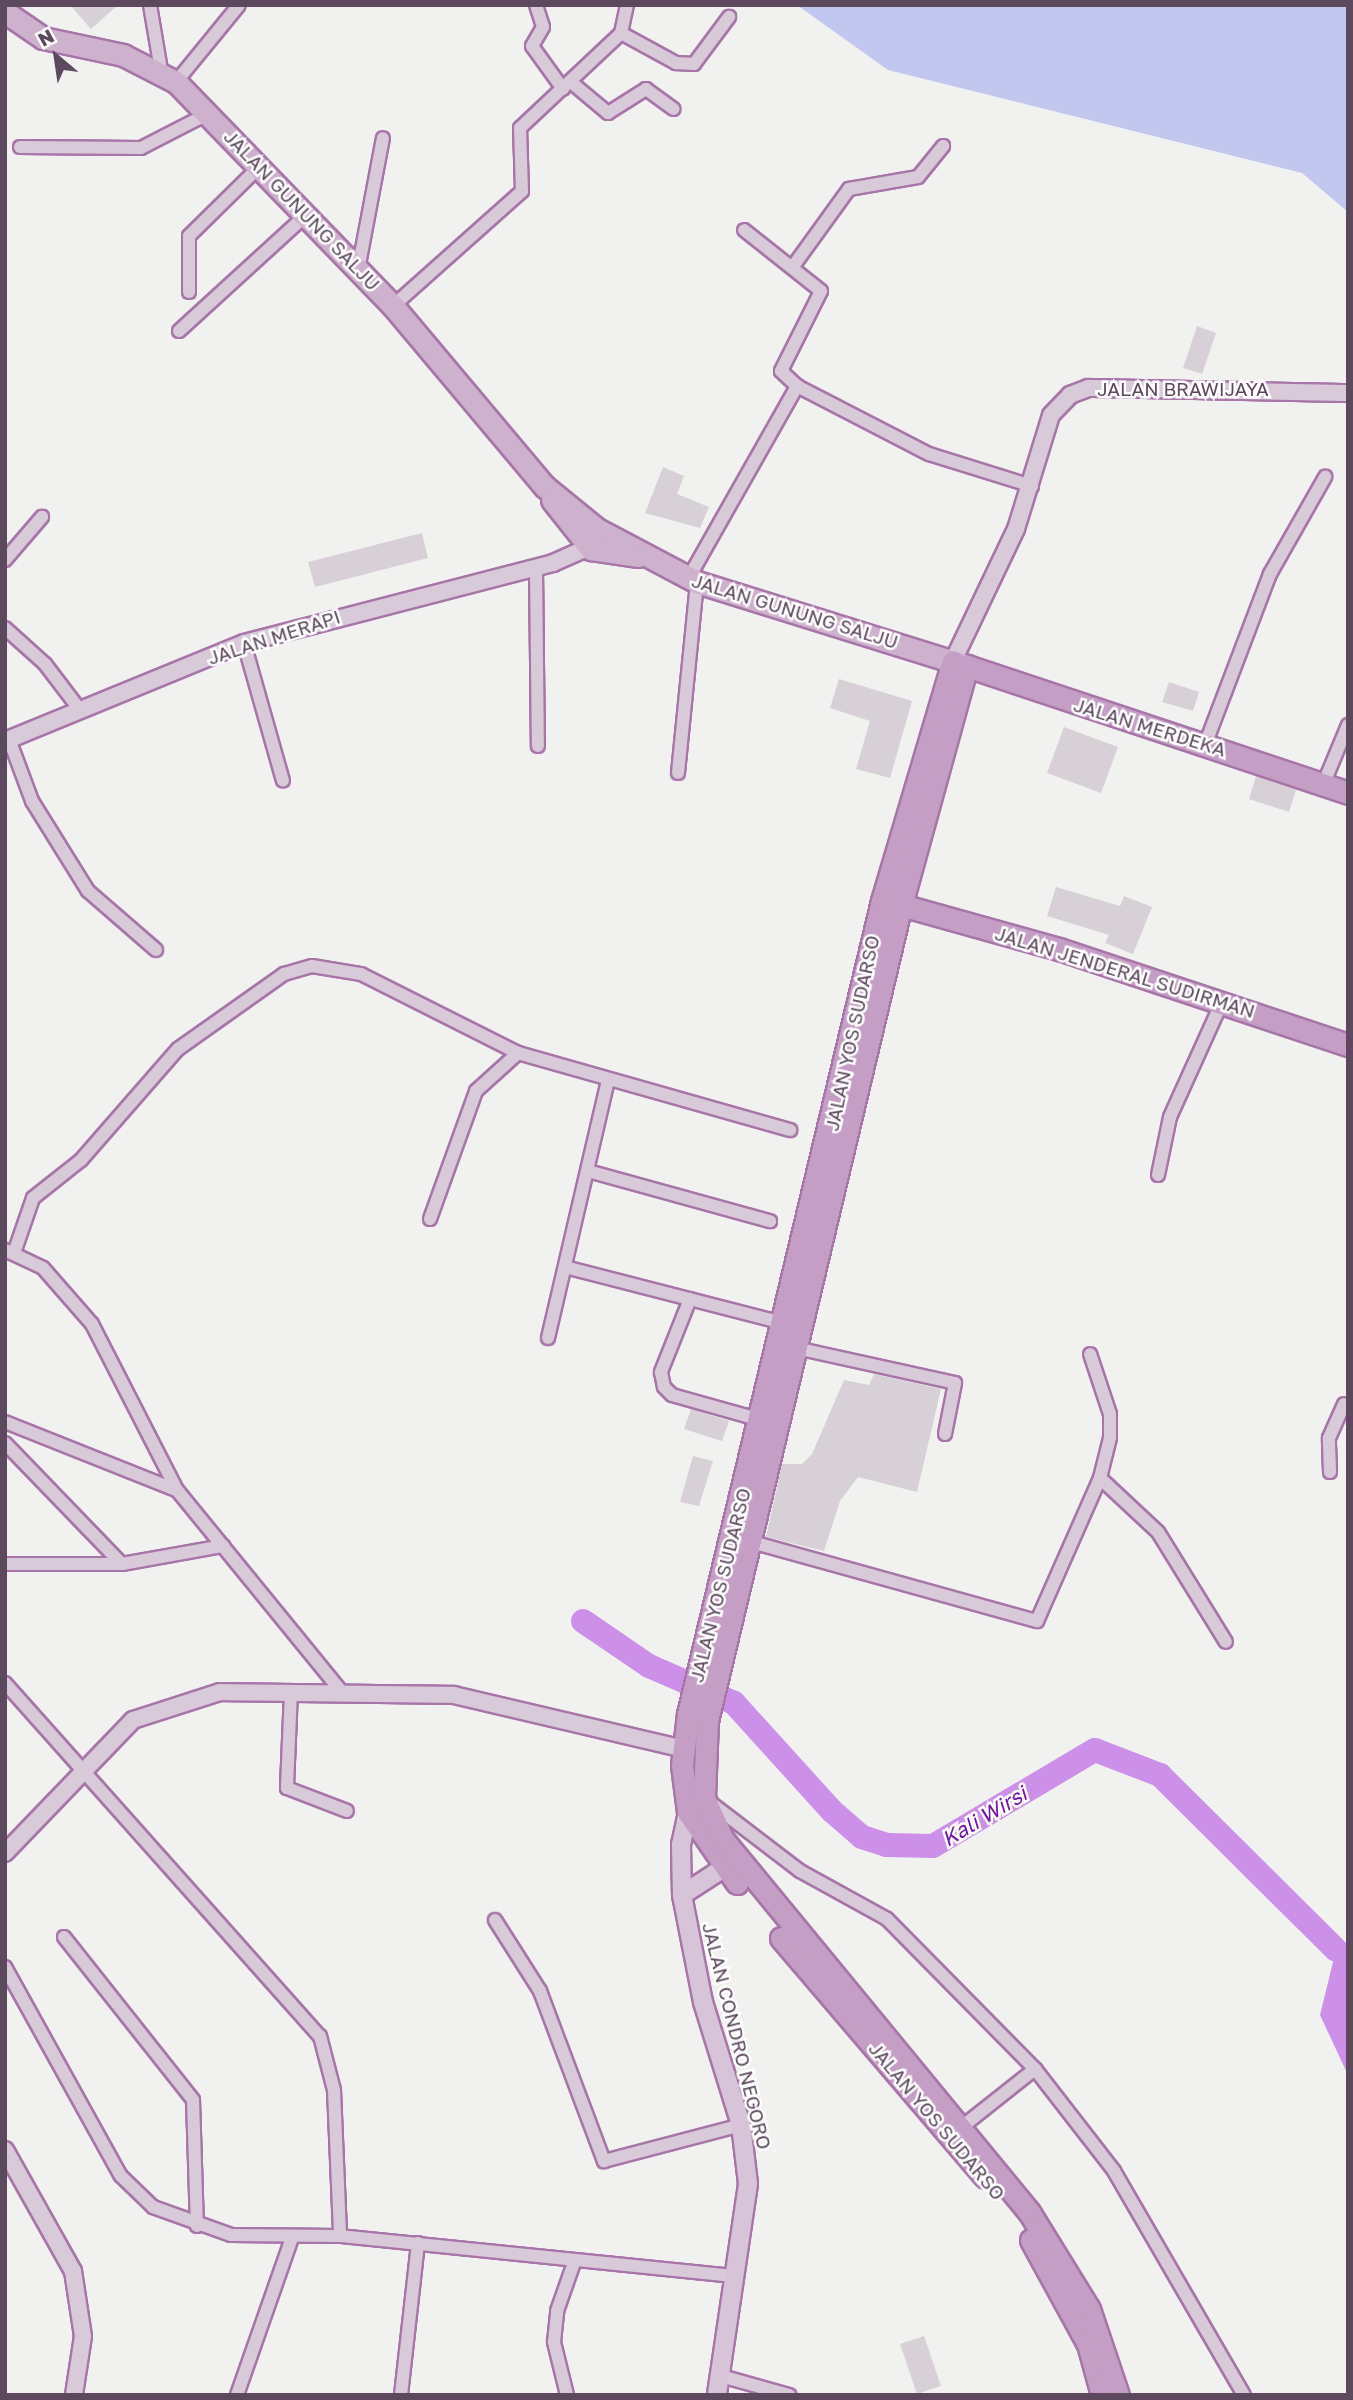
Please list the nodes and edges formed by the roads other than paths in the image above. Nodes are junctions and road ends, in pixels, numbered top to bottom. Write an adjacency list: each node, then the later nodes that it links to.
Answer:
1 (150, 5): 8 (street)
2 (239, 5): 8 (street)
3 (536, 5): 9 (street)
4 (627, 5): 7 (street)
5 (5, 12): 8 (main road, JALAN GUNUNG SALJU)
6 (729, 17): 7 (street)
7 (621, 33): 9 (street)
8 (169, 76): 11 (main road, JALAN GUNUNG SALJU)
9 (567, 86): 10 (street); 21 (street)
10 (674, 109)
11 (209, 113): 14 (street); 15 (main road, JALAN GUNUNG SALJU)
12 (383, 138): 19 (street)
13 (943, 146): 18 (street)
14 (20, 147)
15 (259, 167): 16 (main road, JALAN GUNUNG SALJU); 20 (street)
16 (306, 215): 19 (main road, JALAN GUNUNG SALJU); 22 (street)
17 (744, 230): 18 (street)
18 (794, 265): 23 (street)
19 (358, 270): 21 (main road, JALAN GUNUNG SALJU)
20 (189, 292)
21 (393, 306): 28 (main road, JALAN GUNUNG SALJU)
22 (179, 331)
23 (797, 386): 26 (street); 31 (street)
24 (1348, 393): 26 (street, JALAN BRAWIJAYA)
25 (1325, 477): 38 (street)
26 (1031, 486): 34 (street, JALAN BRAWIJAYA)
27 (42, 517): 29 (street)
28 (592, 537): 30 (street, JALAN MERAPI); 31 (main road, JALAN GUNUNG SALJU)
29 (5, 560)
30 (536, 567): 33 (street, JALAN MERAPI); 39 (street)
31 (693, 580): 34 (main road, JALAN GUNUNG SALJU); 40 (street)
32 (5, 628): 35 (street)
33 (244, 643): 35 (street, JALAN MERAPI); 41 (street)
34 (960, 663): 38 (highway, JALAN MERDEKA); 44 (highway, JALAN YOS SUDARSO); 53 (highway, JALAN YOS SUDARSO)
35 (80, 710): 37 (street, JALAN MERAPI)
36 (1348, 725): 42 (street)
37 (7, 740): 45 (street)
38 (1205, 745): 42 (highway, JALAN MERDEKA)
39 (538, 746)
40 (678, 773)
41 (283, 781)
42 (1324, 785): 43 (highway, JALAN MERDEKA)
43 (1348, 793)
44 (901, 905): 46 (highway, JALAN JENDERAL SUDIRMAN); 53 (highway, JALAN YOS SUDARSO)
45 (156, 950)
46 (1222, 1002): 47 (highway, JALAN JENDERAL SUDIRMAN); 52 (street)
47 (1348, 1045)
48 (518, 1053): 49 (street); 54 (street); 56 (street)
49 (608, 1081): 50 (street); 51 (street)
50 (790, 1130)
51 (588, 1171): 55 (street); 57 (street)
52 (1158, 1175)
53 (823, 1201): 59 (highway, JALAN YOS SUDARSO); 61 (highway, JALAN YOS SUDARSO)
54 (430, 1219)
55 (770, 1221)
56 (10, 1252): 70 (street)
57 (565, 1267): 58 (street); 60 (street)
58 (690, 1299): 59 (street); 64 (street)
59 (783, 1323): 64 (highway, JALAN YOS SUDARSO)
60 (548, 1338)
61 (796, 1348): 66 (street); 71 (highway, JALAN YOS SUDARSO)
62 (1090, 1354): 69 (street)
63 (1347, 1403): 68 (street)
64 (761, 1420): 79 (highway, JALAN YOS SUDARSO)
65 (5, 1422): 70 (street)
66 (945, 1434)
67 (5, 1443): 74 (street)
68 (1330, 1472)
69 (1100, 1478): 71 (street); 75 (street)
70 (177, 1490): 72 (street)
71 (748, 1541): 79 (highway, JALAN YOS SUDARSO)
72 (223, 1546): 74 (street); 78 (street)
73 (5, 1564): 74 (street)
74 (122, 1564)
75 (1226, 1642)
76 (5, 1683): 81 (street)
77 (291, 1691): 78 (street); 81 (street); 83 (street)
78 (341, 1691): 80 (street)
79 (698, 1718): 80 (highway, JALAN YOS SUDARSO); 82 (highway, JALAN YOS SUDARSO)
80 (684, 1749): 82 (highway, JALAN YOS SUDARSO)
81 (81, 1768): 84 (street); 96 (street)
82 (696, 1805): 85 (highway, JALAN YOS SUDARSO); 86 (main road, JALAN CONDRO NEGORO); 90 (highway, JALAN YOS SUDARSO); 91 (street)
83 (347, 1811)
84 (5, 1853)
85 (725, 1867): 86 (main road); 90 (highway, JALAN YOS SUDARSO)
86 (682, 1895): 92 (main road, JALAN CONDRO NEGORO)
87 (495, 1920): 92 (street)
88 (64, 1937): 95 (street)
89 (5, 1967): 95 (street)
90 (873, 2032): 93 (highway, JALAN YOS SUDARSO); 108 (highway, JALAN YOS SUDARSO)
91 (1035, 2069): 93 (street); 110 (street)
92 (741, 2125): 100 (main road, JALAN CONDRO NEGORO)
93 (963, 2126): 109 (highway, JALAN YOS SUDARSO)
94 (5, 2150): 102 (street)
95 (197, 2226): 97 (street)
96 (340, 2236): 97 (street); 98 (street)
97 (292, 2238): 103 (street)
98 (418, 2243): 99 (street); 104 (street)
99 (575, 2260): 100 (street); 105 (street)
100 (735, 2276): 101 (main road, JALAN CONDRO NEGORO)
101 (721, 2376): 106 (main road, JALAN CONDRO NEGORO); 107 (street)
102 (74, 2395)
103 (237, 2395)
104 (401, 2395)
105 (567, 2395)
106 (717, 2395)
107 (789, 2395)
108 (1102, 2395)
109 (1118, 2395)
110 (1244, 2395)

